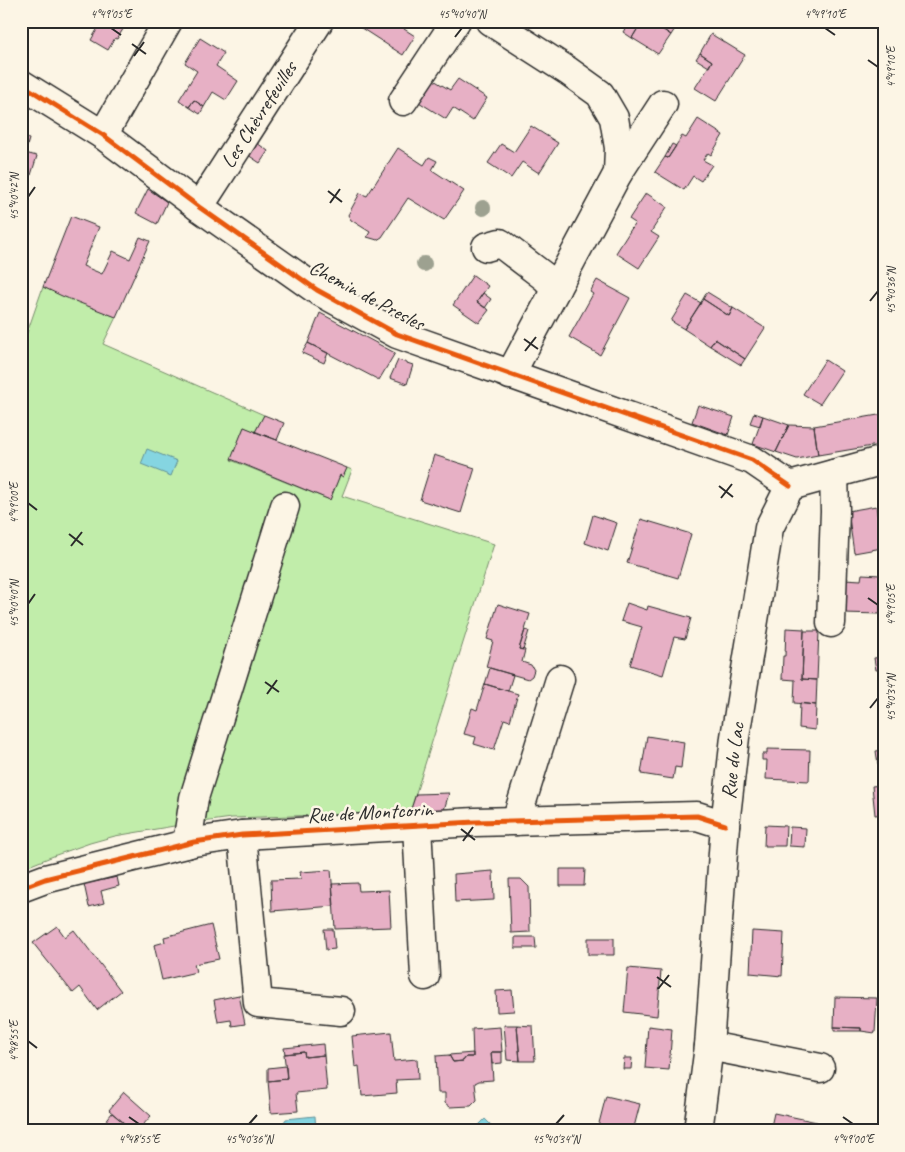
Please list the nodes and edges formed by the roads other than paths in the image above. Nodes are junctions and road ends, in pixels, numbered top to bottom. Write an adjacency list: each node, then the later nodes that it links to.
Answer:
1 (168, 21): 8 (street)
2 (319, 21): 10 (street, Les Chèvrefeuilles)
3 (456, 21): 6 (street)
4 (490, 21): 9 (street)
5 (21, 84): 8 (street, Chemin de Presles)
6 (404, 101)
7 (663, 104): 9 (street)
8 (102, 135): 10 (street, Chemin de Presles)
9 (618, 173): 12 (street)
10 (199, 207): 13 (street, Chemin de Presles)
11 (486, 248): 12 (street)
12 (556, 289): 13 (street)
13 (510, 374): 16 (street, Chemin de Presles)
14 (884, 460): 15 (street)
15 (834, 474): 16 (street); 18 (street)
16 (790, 486): 21 (street, Rue du Lac)
17 (285, 506): 24 (street)
18 (831, 623)
19 (560, 679): 20 (street)
20 (516, 821): 21 (street, Rue de Montcorin); 22 (street, Rue de Montcorin)
21 (725, 825): 28 (street, Rue du Lac)
22 (418, 826): 23 (street, Rue de Montcorin); 26 (street)
23 (242, 835): 24 (street, Rue de Montcorin); 27 (street)
24 (187, 844): 25 (street, Rue de Montcorin)
25 (21, 888)
26 (425, 976)
27 (341, 1011)
28 (709, 1046): 29 (street); 30 (street, Rue du Lac)
29 (820, 1068)
30 (698, 1131)

